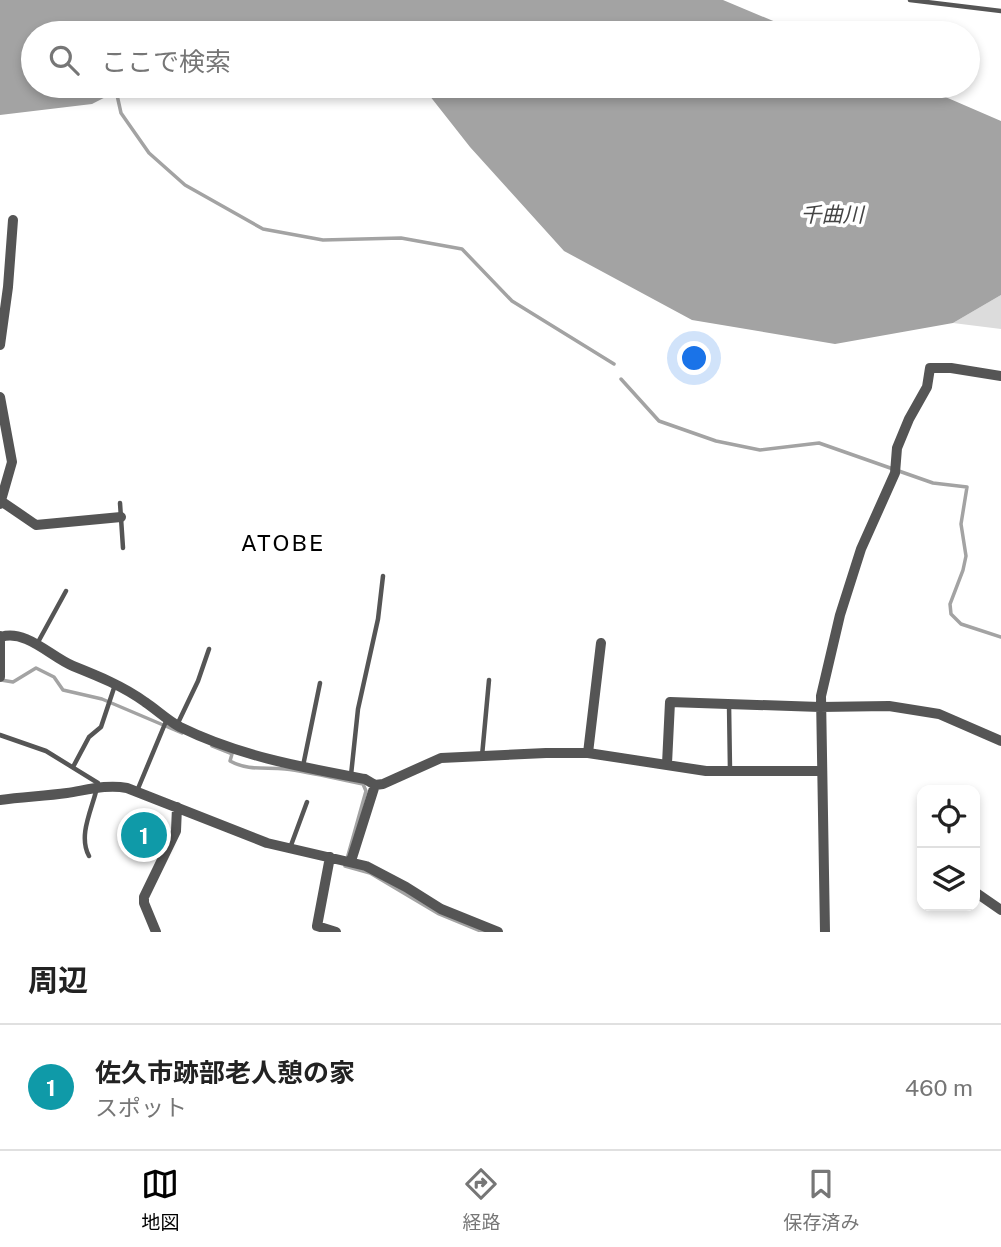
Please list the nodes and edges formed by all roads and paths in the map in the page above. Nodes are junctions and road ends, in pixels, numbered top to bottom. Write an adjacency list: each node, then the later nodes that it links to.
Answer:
1 (910, 0): 2 (lane)
2 (1001, 11)
3 (13, 220): 4 (street)
4 (0, 345)
5 (1001, 376): 22 (street)
6 (0, 397): 7 (street)
7 (1, 503): 9 (street)
8 (120, 503): 9 (lane)
9 (121, 517): 10 (lane)
10 (123, 548)
11 (383, 576): 34 (lane)
12 (66, 591): 15 (lane)
13 (0, 636): 15 (street); 17 (street)
14 (601, 643): 27 (street)
15 (36, 644): 20 (street)
16 (209, 649): 24 (lane)
17 (0, 677)
18 (489, 680): 28 (lane)
19 (320, 683): 31 (lane)
20 (115, 684): 23 (street); 30 (lane)
21 (729, 703): 22 (street); 29 (street); 32 (lane)
22 (820, 707): 26 (street); 33 (street)
23 (165, 723): 24 (street); 37 (lane)
24 (177, 725): 31 (street)
25 (0, 734): 30 (lane)
26 (1001, 741)
27 (588, 753): 28 (street); 29 (street)
28 (482, 757): 35 (street)
29 (667, 764): 32 (street)
30 (73, 767): 36 (lane)
31 (303, 767): 34 (street)
32 (730, 769): 33 (street)
33 (821, 771): 51 (street)
34 (351, 776): 35 (street)
35 (375, 785): 44 (street)
36 (98, 788): 37 (street); 38 (street); 42 (lane)
37 (136, 791): 40 (street)
38 (0, 800)
39 (307, 802): 41 (lane)
40 (177, 807): 41 (street); 48 (street)
41 (289, 849): 43 (street)
42 (89, 856)
43 (330, 857): 44 (street); 47 (street)
44 (347, 860): 50 (street)
45 (980, 895): 46 (street)
46 (1001, 910)
47 (316, 929): 49 (street)
48 (156, 932)
49 (336, 932)
50 (499, 932)
51 (825, 932)

